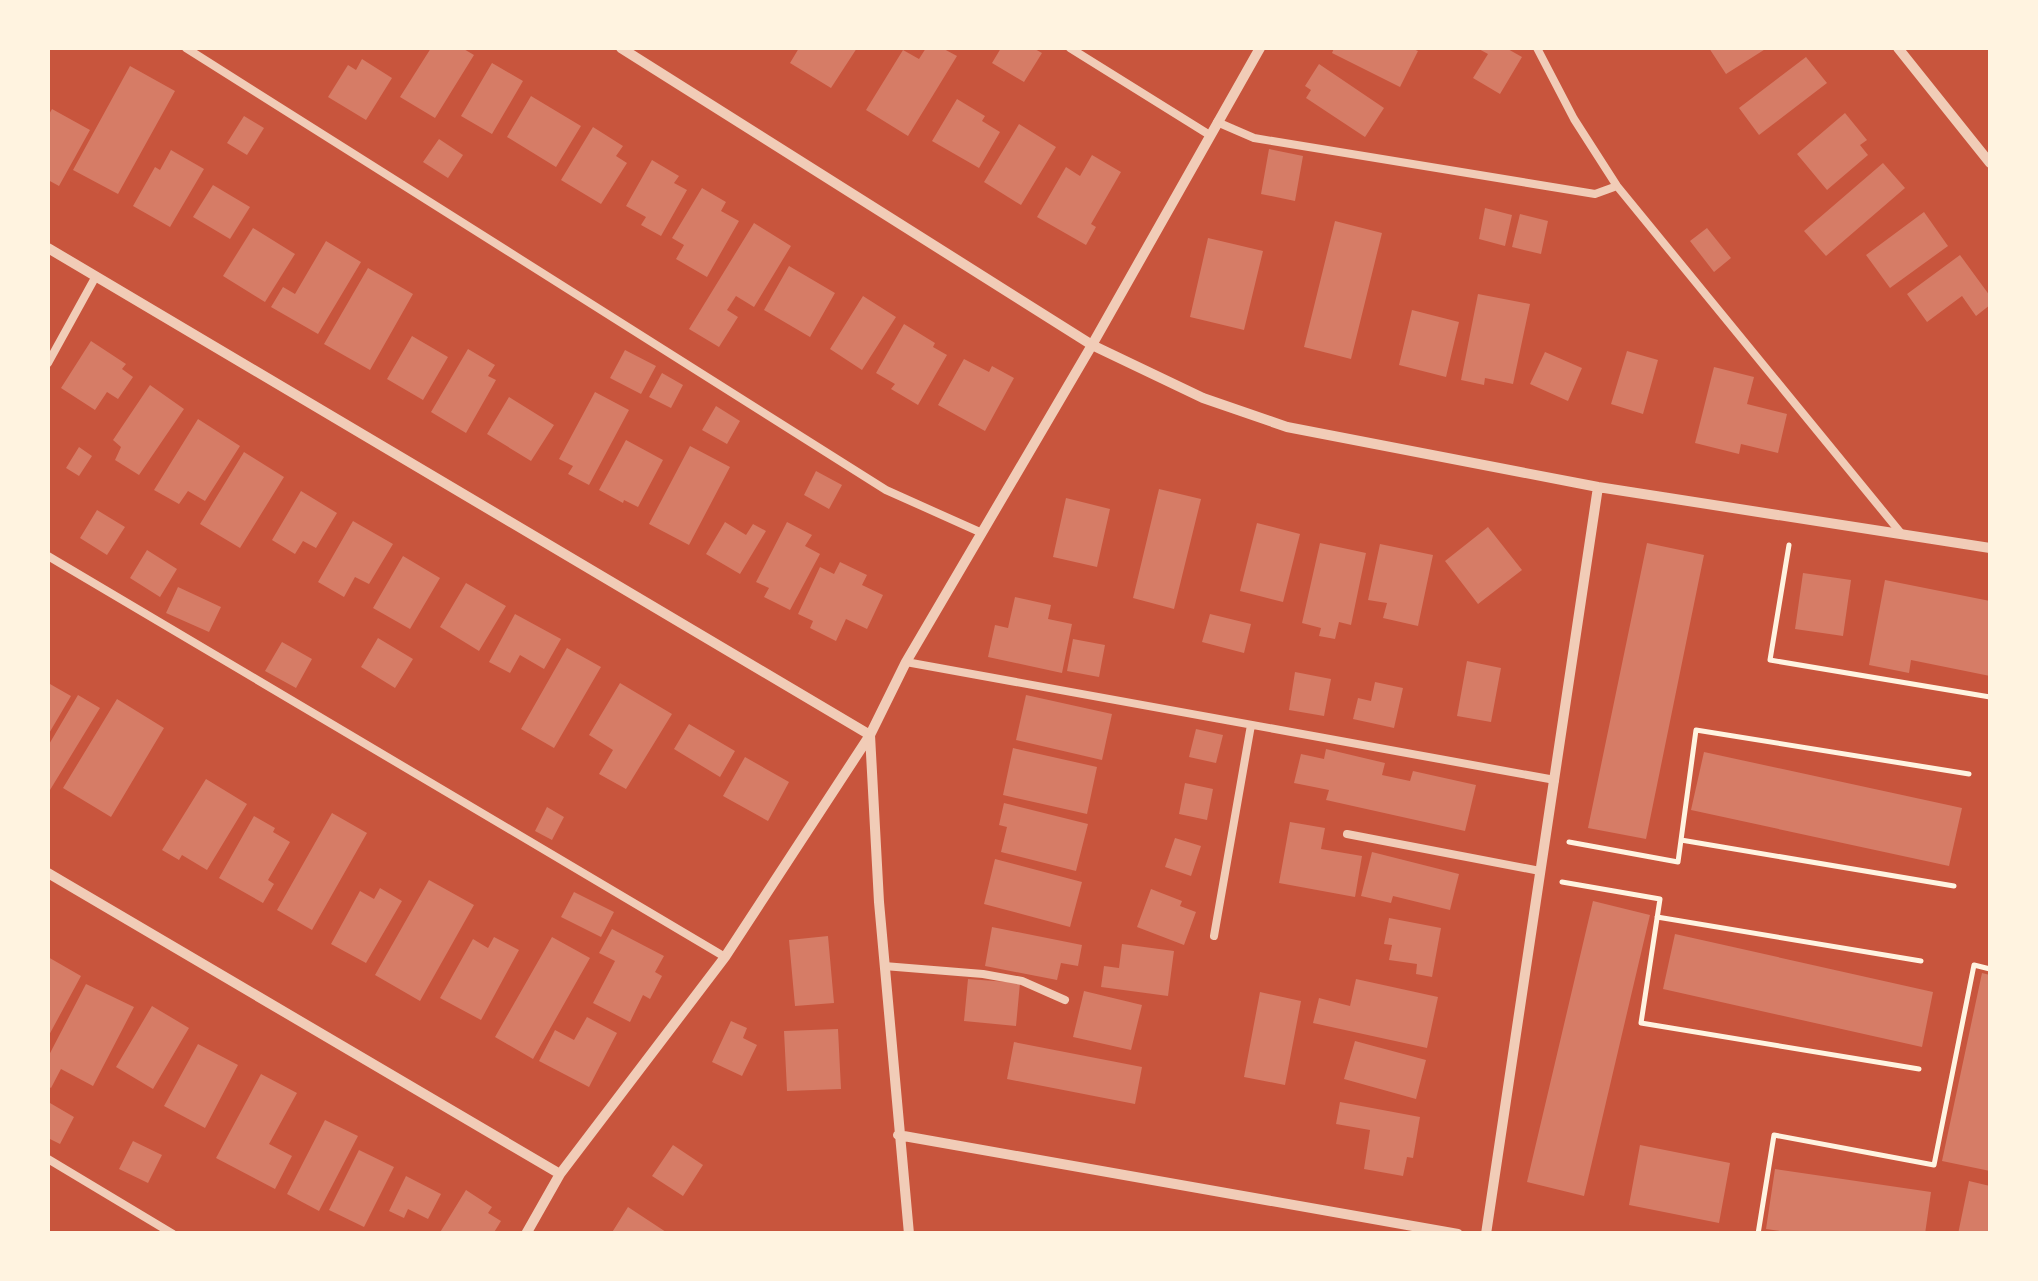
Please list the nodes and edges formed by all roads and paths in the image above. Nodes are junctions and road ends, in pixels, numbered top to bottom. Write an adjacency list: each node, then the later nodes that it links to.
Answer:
1 (186, 48): 17 (lane)
2 (621, 48): 13 (street)
3 (1070, 48): 8 (lane)
4 (1260, 48): 7 (street)
5 (1537, 48): 10 (lane)
6 (1898, 48): 9 (street)
7 (1216, 121): 8 (street); 10 (lane)
8 (1208, 134): 13 (street)
9 (1990, 164)
10 (1617, 186): 16 (lane)
11 (48, 248): 12 (street)
12 (96, 276): 14 (lane); 24 (street)
13 (1092, 344): 15 (street); 17 (street)
14 (48, 363)
15 (1598, 487): 16 (street); 26 (street)
16 (1900, 532): 19 (street)
17 (982, 533): 21 (street)
18 (1789, 546): 22 (path)
19 (1990, 548)
20 (48, 556): 36 (lane)
21 (906, 662): 23 (lane); 24 (street)
22 (1990, 697)
23 (1251, 724): 26 (lane); 35 (lane)
24 (870, 736): 36 (street); 38 (street)
25 (1969, 774): 28 (path)
26 (1555, 780): 30 (street)
27 (1346, 834): 30 (lane)
28 (1681, 840): 29 (path); 33 (path)
29 (1569, 842)
30 (1540, 870): 49 (street)
31 (48, 873): 44 (street)
32 (1562, 882): 34 (path)
33 (1954, 886)
34 (1657, 917): 37 (path); 41 (path)
35 (1214, 936)
36 (725, 957): 44 (street)
37 (1921, 960)
38 (884, 966): 40 (lane); 42 (street)
39 (1990, 969): 50 (path)
40 (1065, 1000)
41 (1919, 1069)
42 (898, 1135): 47 (street); 48 (street)
43 (48, 1160): 45 (lane)
44 (560, 1174): 46 (street)
45 (173, 1234)
46 (526, 1234)
47 (909, 1234)
48 (1458, 1234)
49 (1486, 1234)
50 (1758, 1234)

